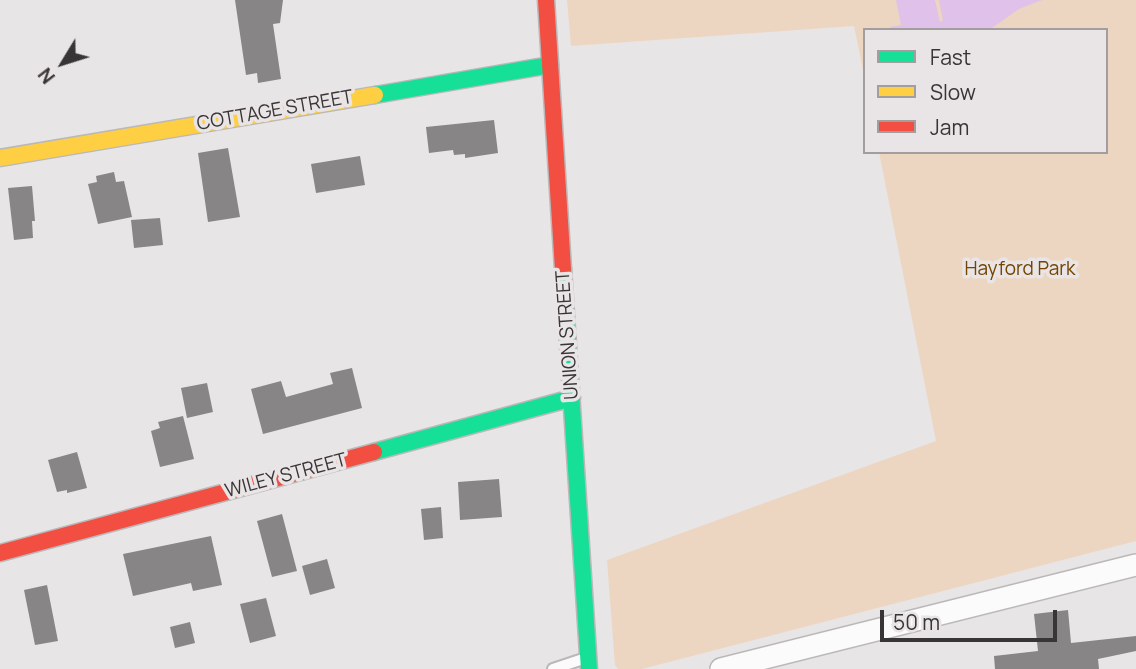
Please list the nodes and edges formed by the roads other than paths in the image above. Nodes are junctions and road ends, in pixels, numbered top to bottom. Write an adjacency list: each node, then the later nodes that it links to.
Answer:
1 (546, 0): 2 (street, UNION STREET)
2 (550, 65): 3 (street, COTTAGE STREET); 4 (street, UNION STREET)
3 (0, 158)
4 (572, 398): 5 (street, WILEY STREET); 7 (street, UNION STREET)
5 (0, 553)
6 (1136, 565): 9 (street)
7 (589, 663): 8 (lane)
8 (553, 669)
9 (721, 669)

